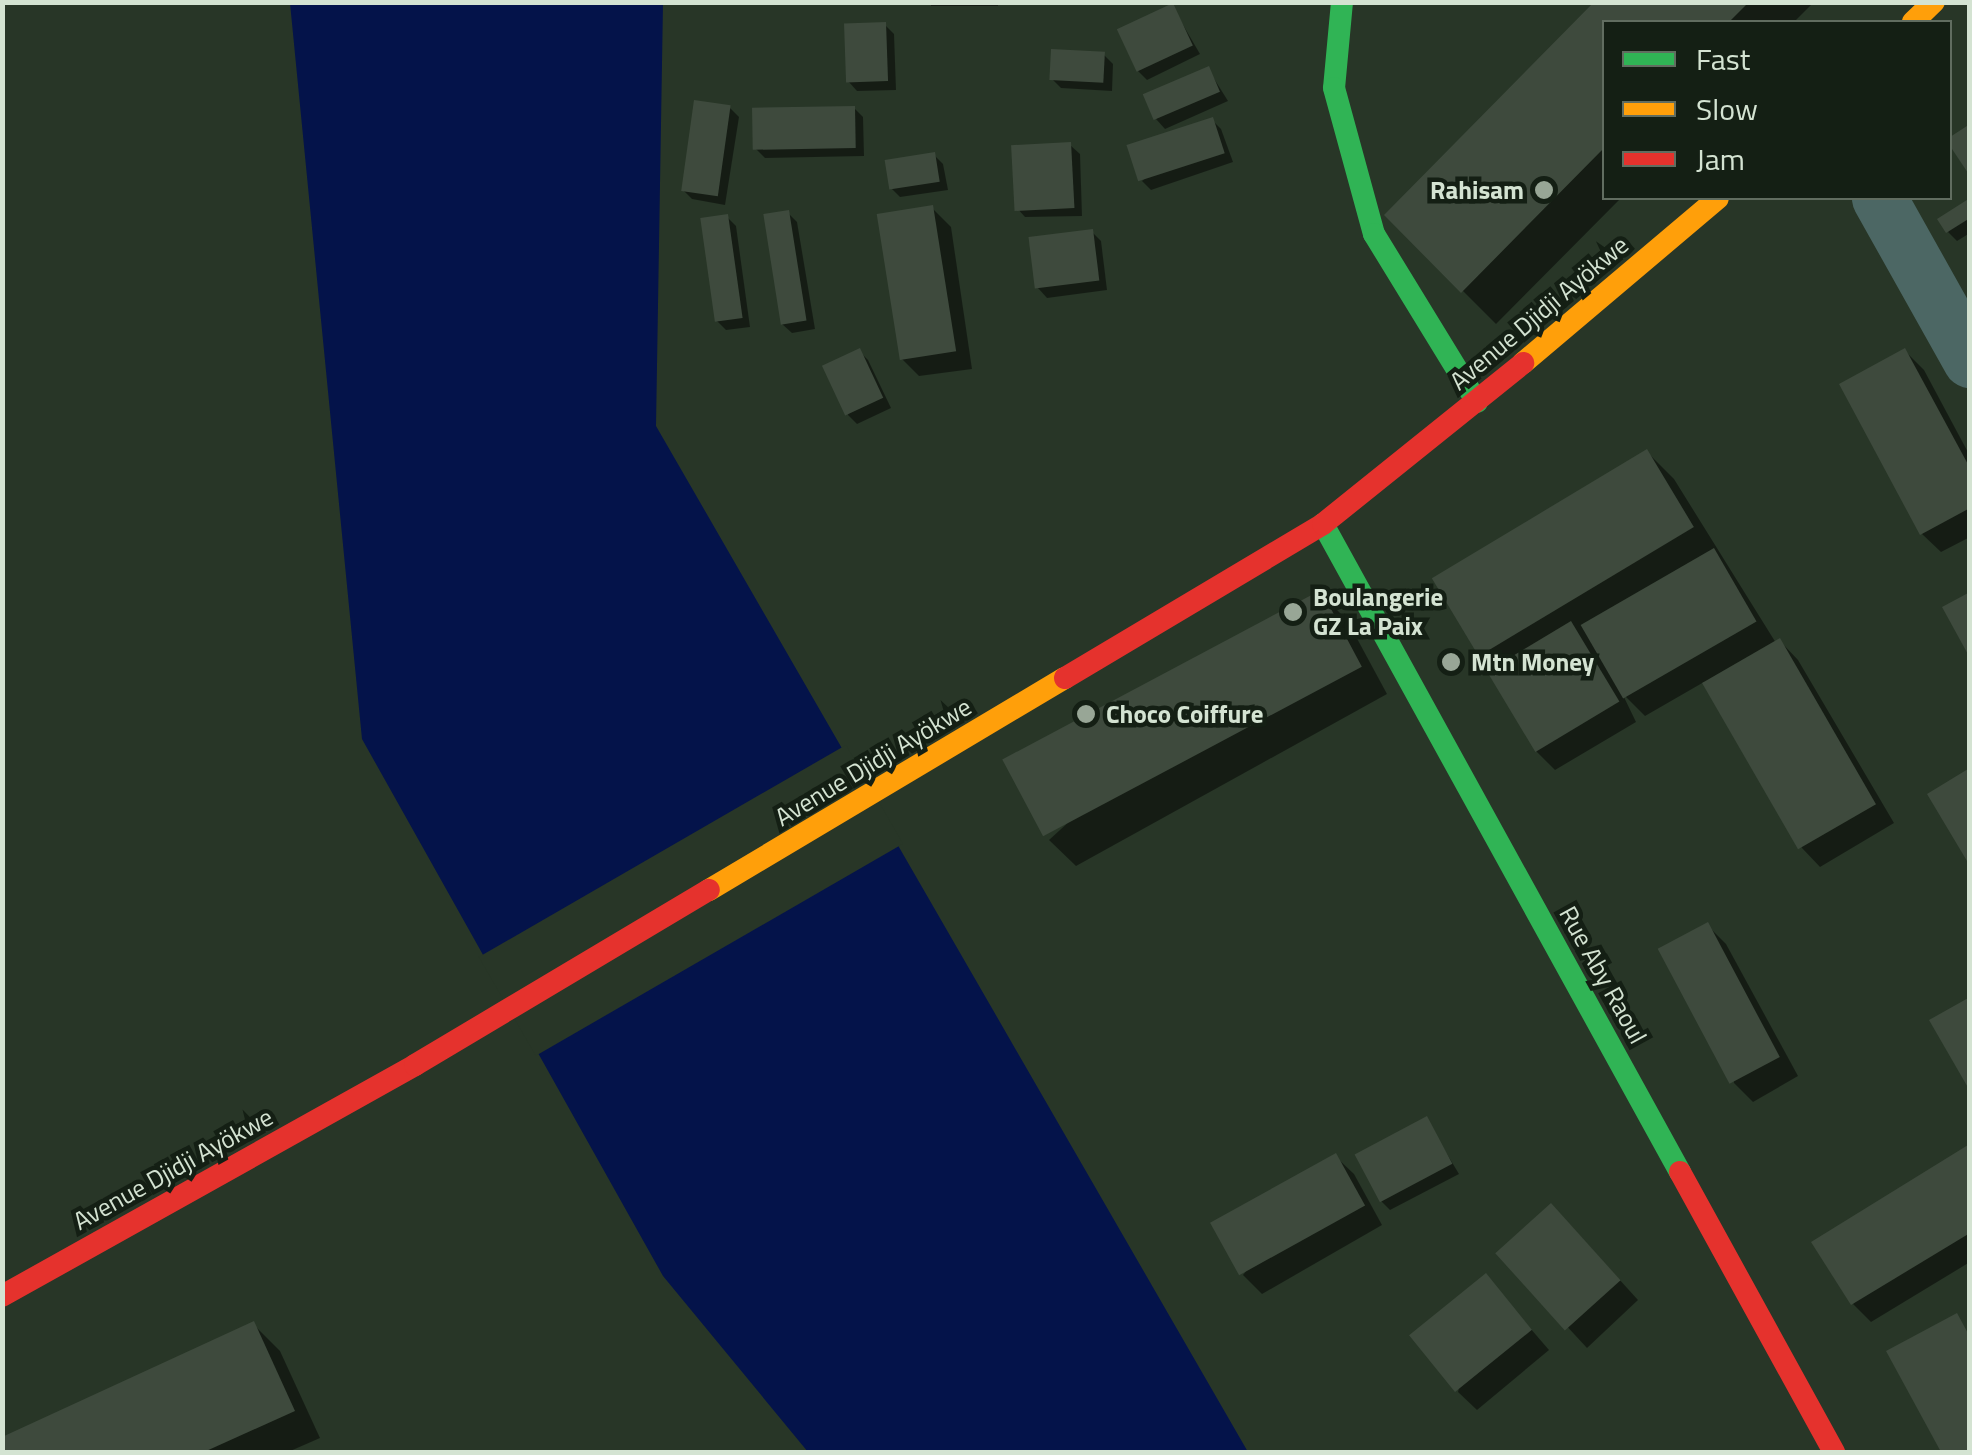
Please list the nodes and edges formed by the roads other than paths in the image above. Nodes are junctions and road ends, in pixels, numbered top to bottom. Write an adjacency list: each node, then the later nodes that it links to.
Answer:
1 (1342, 2): 7 (street)
2 (1934, 2): 3 (street)
3 (1915, 20)
4 (1716, 200): 7 (street, Avenue Djidji Ayökwe)
5 (1880, 200): 6 (street)
6 (1970, 360)
7 (1478, 402): 8 (street, Avenue Djidji Ayökwe)
8 (1323, 524): 9 (street, Avenue Djidji Ayökwe); 10 (street, Rue Aby Raoul)
9 (2, 1296)
10 (1834, 1452)

